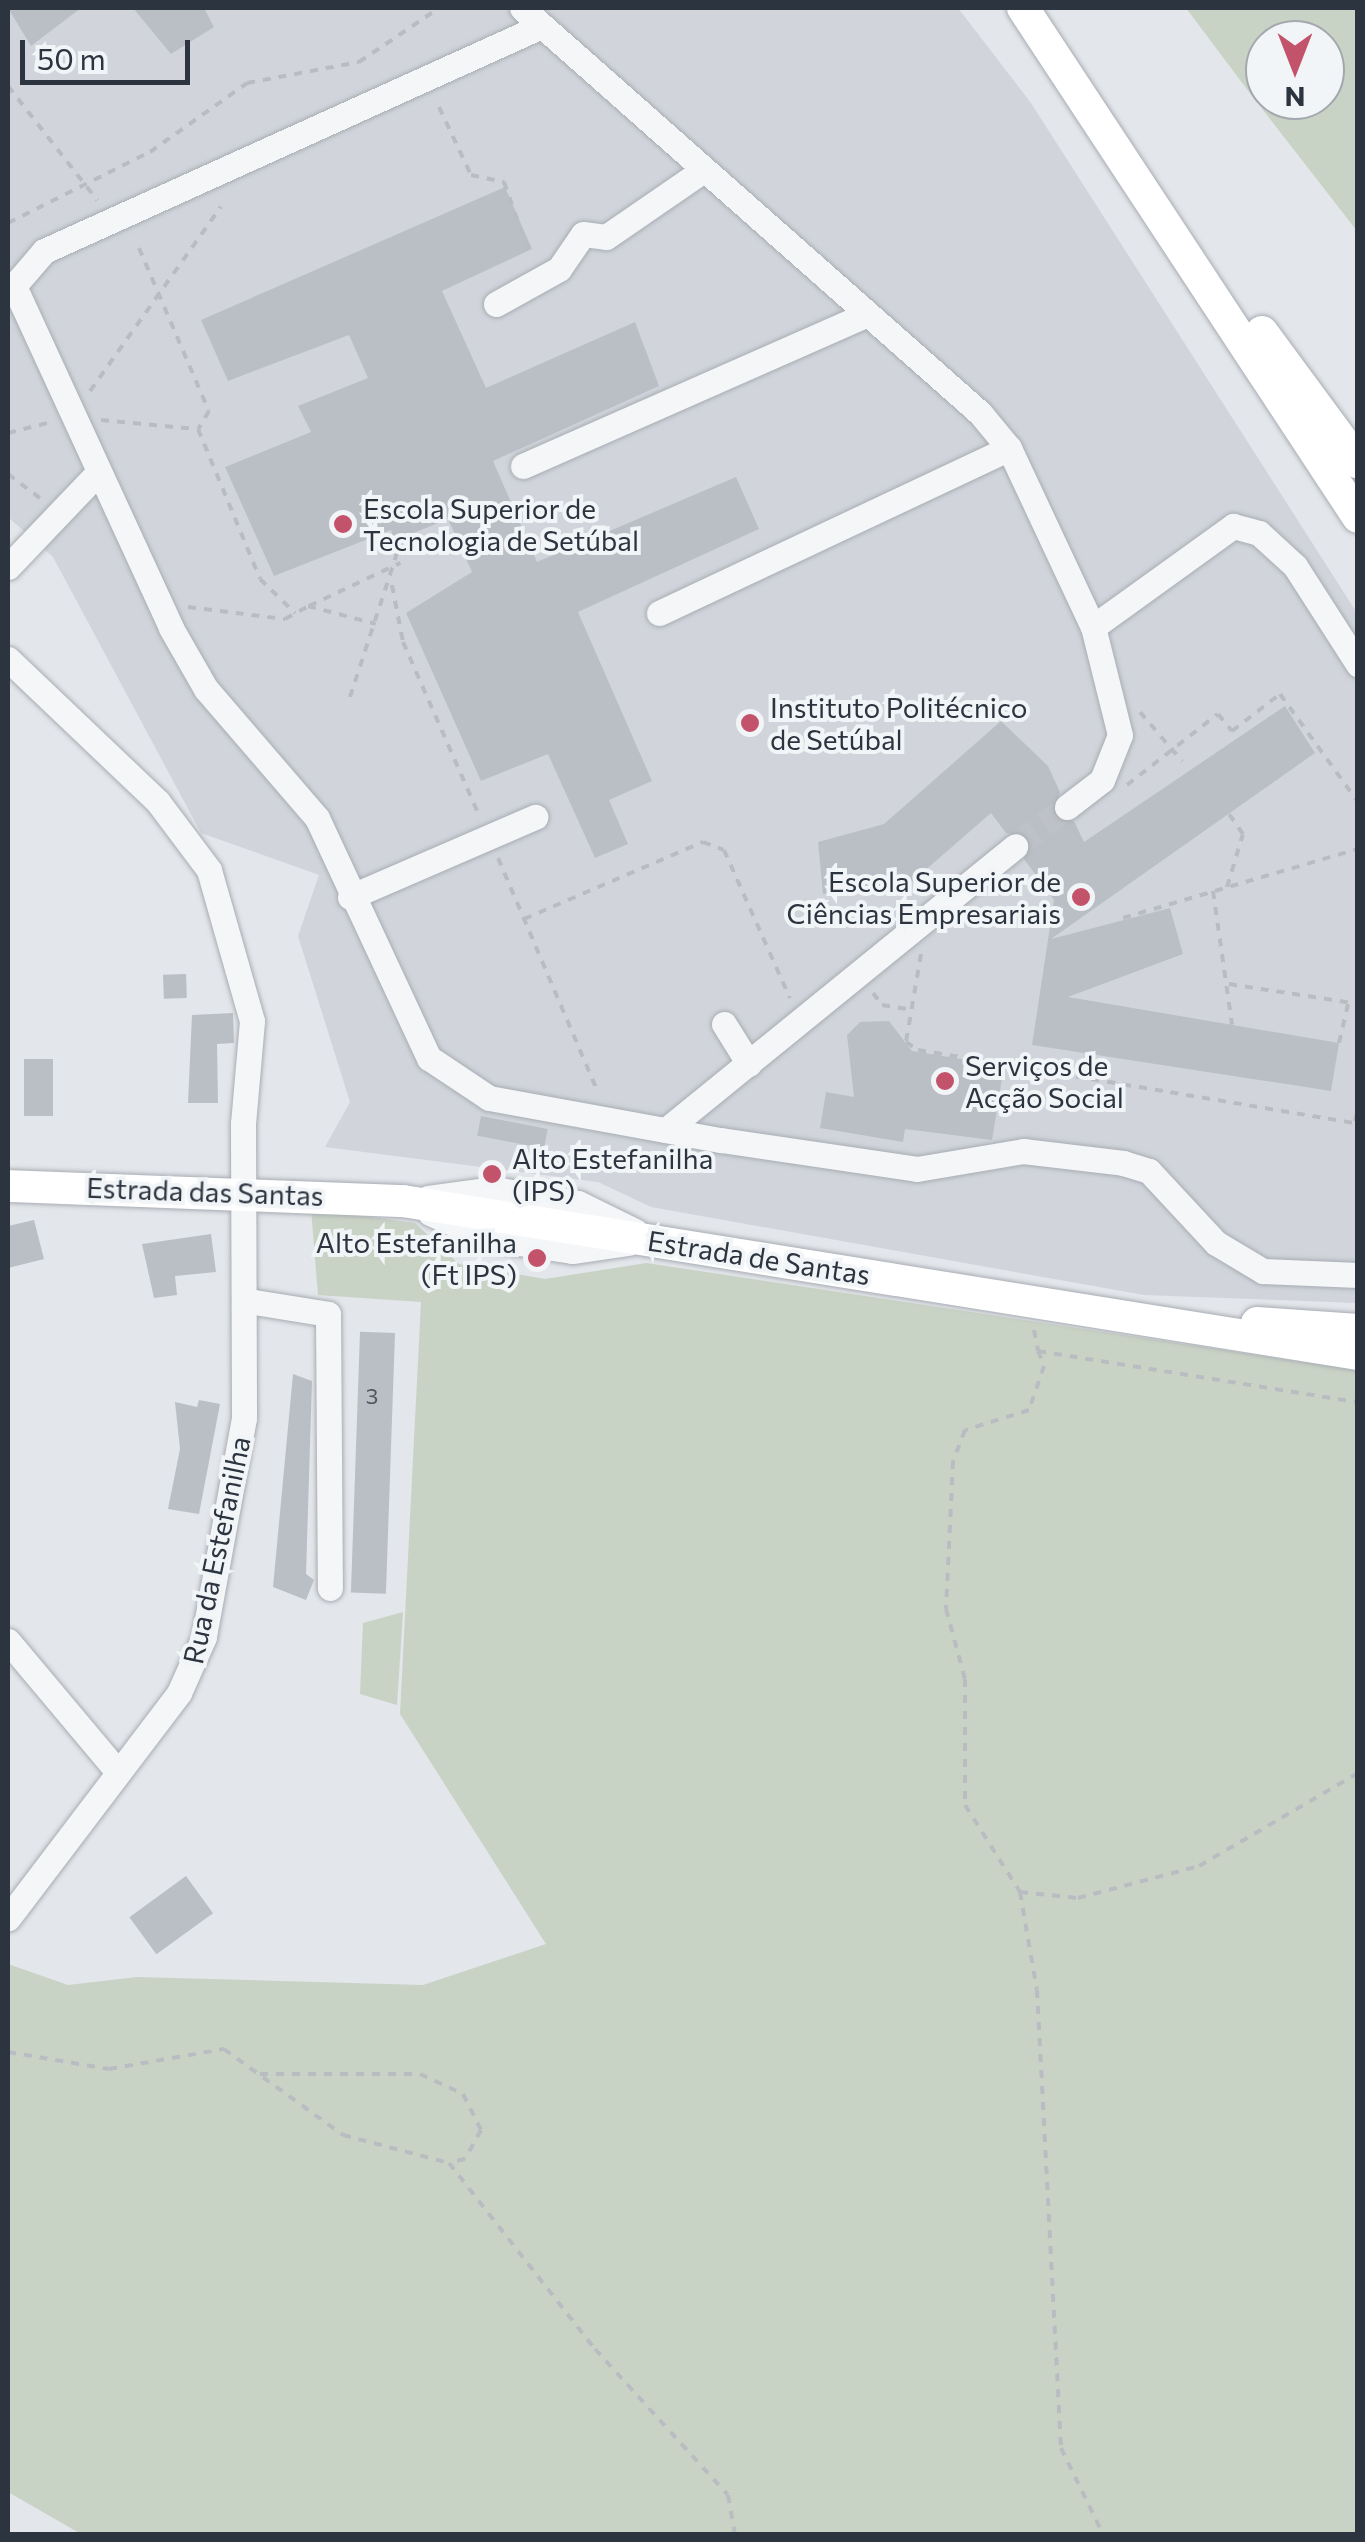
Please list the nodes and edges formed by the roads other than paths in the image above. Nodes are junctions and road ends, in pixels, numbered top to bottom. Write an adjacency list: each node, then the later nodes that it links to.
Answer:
1 (1023, 8): 8 (main road)
2 (1033, 8): 6 (main road)
3 (530, 18): 4 (street); 12 (street)
4 (699, 173): 5 (street); 7 (street)
5 (496, 304)
6 (1243, 306): 10 (main road); 13 (main road)
7 (865, 315): 9 (street); 11 (street)
8 (1261, 368): 14 (main road); 15 (main road)
9 (1009, 448): 17 (street); 18 (street)
10 (1358, 462)
11 (524, 466)
12 (97, 474): 16 (street); 24 (street)
13 (1358, 479)
14 (1358, 517)
15 (1358, 529)
16 (8, 567)
17 (659, 613)
18 (1093, 627): 20 (street); 21 (street)
19 (8, 660): 29 (street, Rua da Estefanilha)
20 (1358, 664)
21 (1068, 807)
22 (535, 817): 24 (street)
23 (1015, 846): 26 (street)
24 (350, 897): 27 (street)
25 (724, 1024): 26 (street)
26 (750, 1064): 27 (street)
27 (666, 1130): 31 (street)
28 (8, 1186): 29 (main road, Estrada das Santas)
29 (245, 1189): 30 (main road, Estrada das Santas); 32 (street, Rua da Estefanilha)
30 (403, 1201): 33 (main road, Estrada de Santas)
31 (1358, 1275)
32 (248, 1300): 36 (street); 38 (street, Rua da Estefanilha)
33 (1115, 1314): 34 (main road, Estrada de Santas); 35 (main road, Estrada de Santas)
34 (1358, 1330)
35 (1358, 1354)
36 (330, 1588)
37 (8, 1641): 38 (street)
38 (118, 1772): 39 (street, Rua da Estefanilha)
39 (8, 1918)

